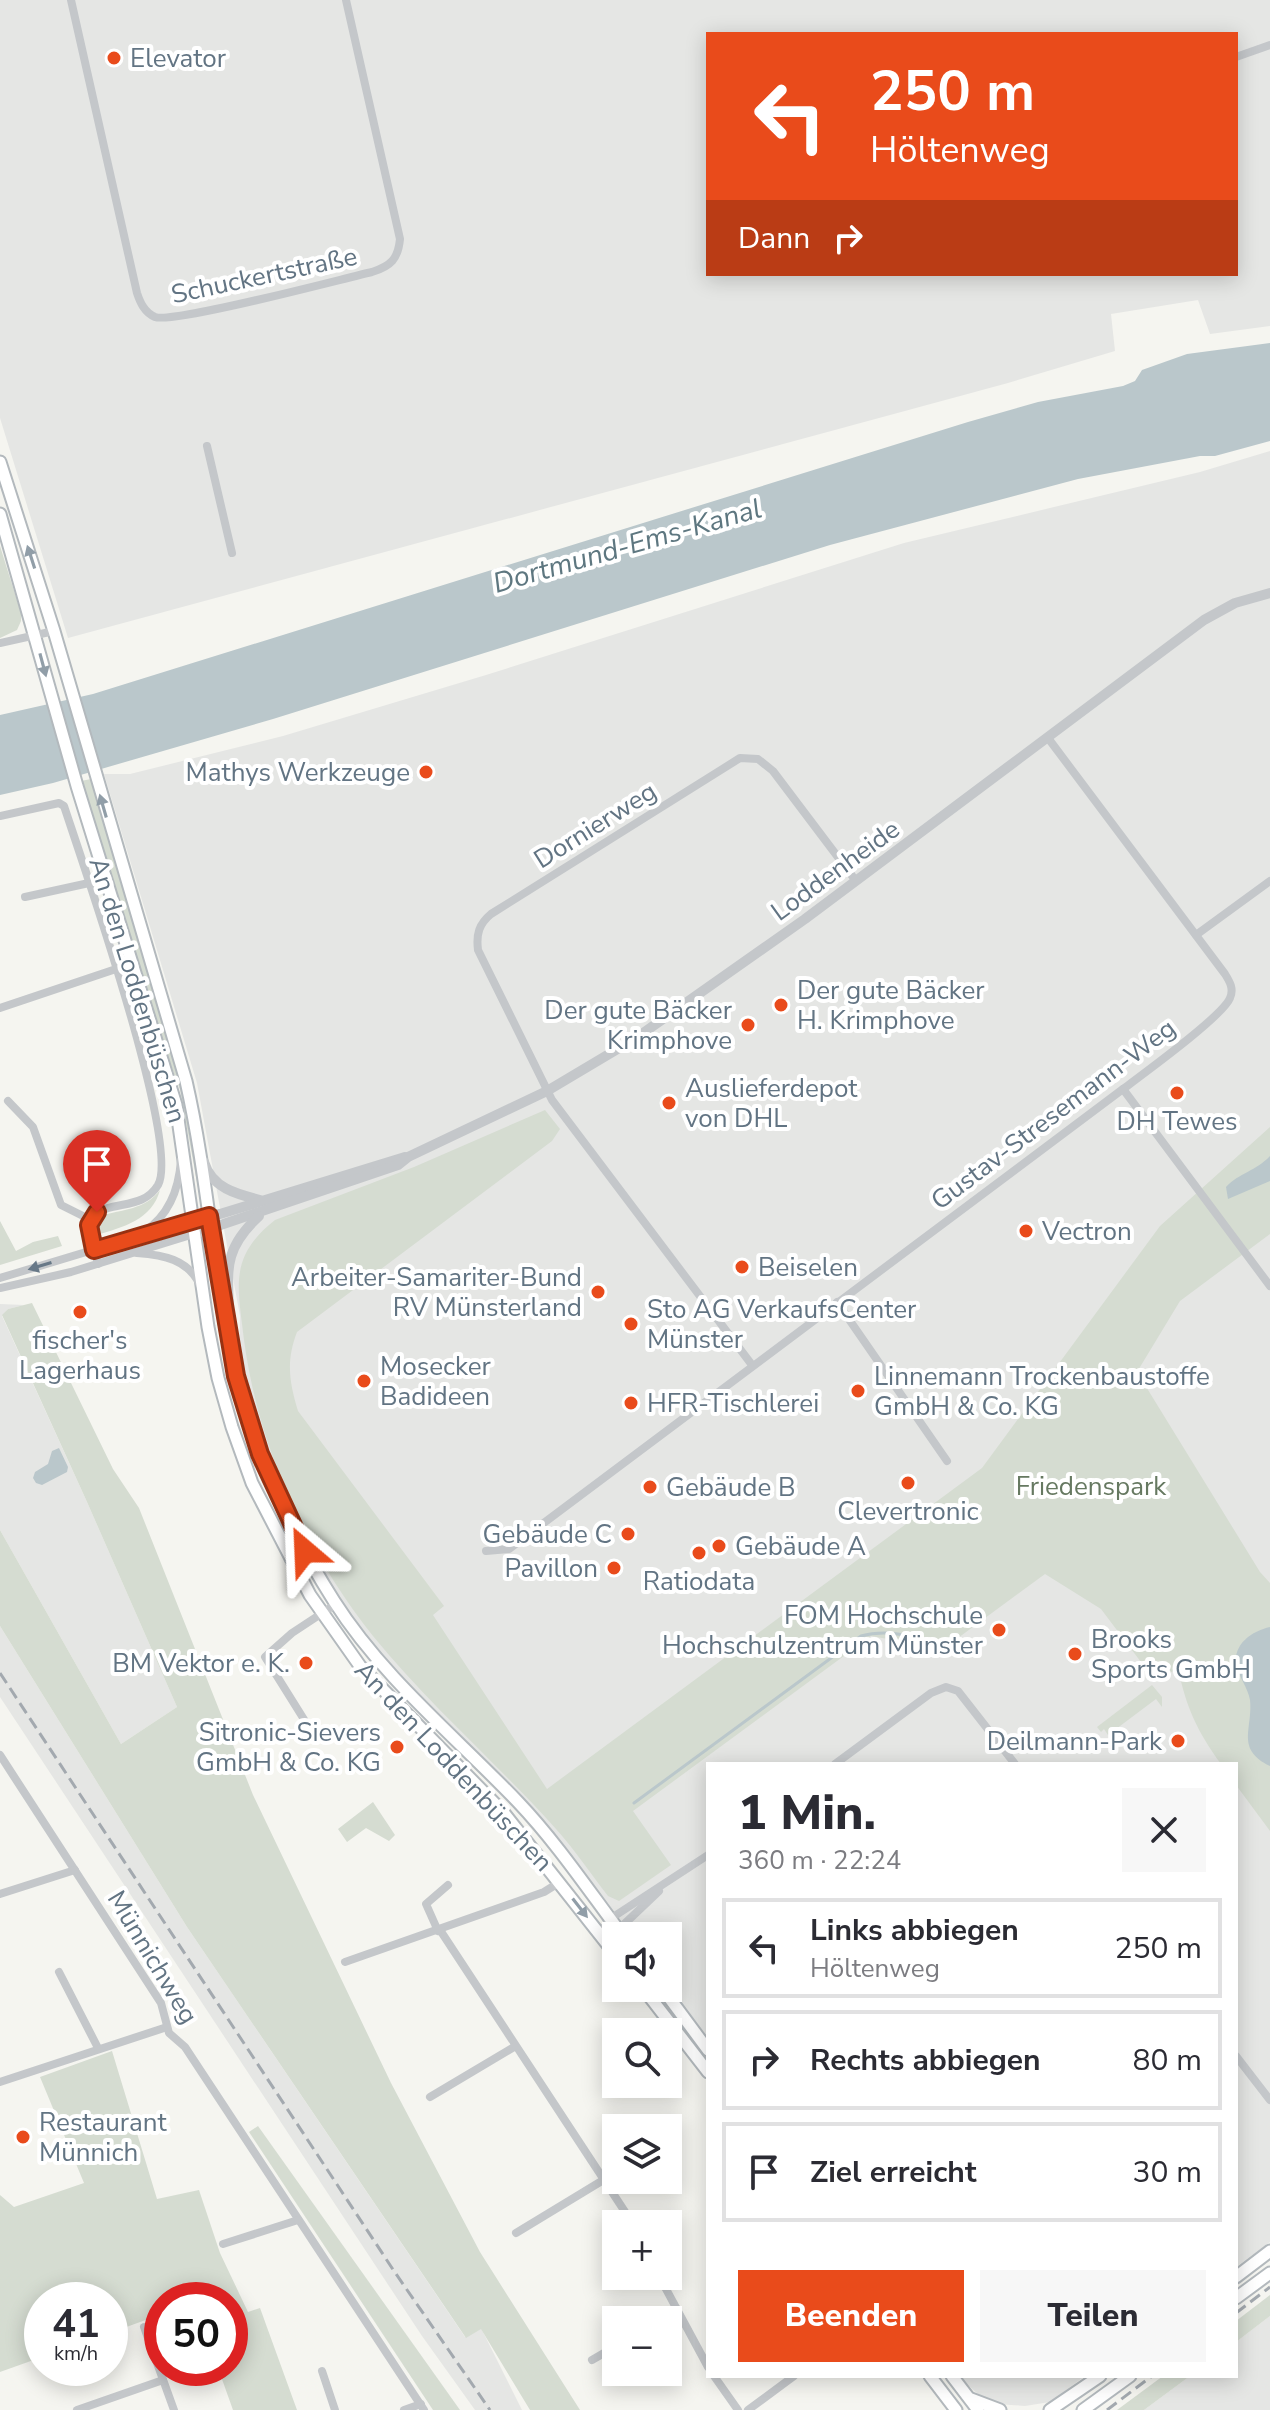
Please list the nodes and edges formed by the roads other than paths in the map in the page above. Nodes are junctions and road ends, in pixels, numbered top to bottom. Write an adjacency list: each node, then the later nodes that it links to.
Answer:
1 (71, 0): 2 (street, Schuckertstraße)
2 (346, 0)
3 (1270, 45): 4 (street)
4 (1238, 56)
5 (207, 446): 8 (street)
6 (0, 462): 10 (main road, An den Loddenbüschen, one-way to 6)
7 (0, 514): 11 (main road, An den Loddenbüschen)
8 (232, 553)
9 (1270, 593): 13 (street, Loddenheide)
10 (54, 631): 11 (street); 26 (main road, An den Loddenbüschen, one-way to 10)
11 (35, 636): 12 (street); 25 (main road, An den Loddenbüschen, one-way to 25)
12 (0, 643)
13 (1048, 738): 15 (street, Loddenheide); 19 (street, Gustav-Stresemann-Weg)
14 (0, 816): 17 (street, An den Loddenbüschen)
15 (856, 881): 23 (street, Loddenheide); 23 (street, Dornierweg)
16 (1270, 881): 19 (street)
17 (89, 883): 18 (street, An den Loddenbüschen); 20 (street, An den Loddenbüschen)
18 (25, 897)
19 (1196, 935): 22 (street, Gustav-Stresemann-Weg)
20 (116, 969): 21 (street, An den Loddenbüschen); 30 (street, An den Loddenbüschen)
21 (0, 1008)
22 (1123, 1089): 39 (street); 42 (street, Gustav-Stresemann-Weg)
23 (547, 1091): 27 (street, Loddenheide); 44 (street)
24 (8, 1101): 30 (street)
25 (182, 1140): 31 (main road, An den Loddenbüschen); 34 (street)
26 (200, 1150): 28 (street); 32 (main road, An den Loddenbüschen)
27 (408, 1157): 28 (street, Loddenheide); 29 (street, Loddenheide)
28 (262, 1200): 32 (street, Loddenheide)
29 (263, 1212): 32 (street, Loddenheide); 43 (street)
30 (91, 1220): 35 (street)
31 (192, 1220): 32 (street, Loddenheide); 33 (main road, An den Loddenbüschen); 34 (street)
32 (210, 1222): 33 (street, Loddenheide); 43 (main road, An den Loddenbüschen)
33 (194, 1234): 36 (street); 41 (main road, An den Loddenbüschen)
34 (135, 1237): 35 (street)
35 (94, 1250): 37 (street); 38 (street, one-way to 38)
36 (133, 1253): 37 (street); 41 (street)
37 (98, 1264): 40 (street)
38 (0, 1278)
39 (1270, 1286)
40 (0, 1288)
41 (203, 1293): 48 (main road, An den Loddenbüschen)
42 (837, 1302): 44 (street, Gustav-Stresemann-Weg); 45 (street)
43 (229, 1344): 47 (main road, An den Loddenbüschen)
44 (752, 1365): 46 (street, Gustav-Stresemann-Weg)
45 (947, 1461)
46 (486, 1551)
47 (336, 1604): 48 (street); 59 (main road, An den Loddenbüschen)
48 (321, 1614): 49 (street); 55 (main road, An den Loddenbüschen)
49 (310, 1729)
50 (0, 1755): 54 (street, Münnichweg)
51 (838, 1762): 52 (street)
52 (1013, 1762)
53 (706, 1856): 57 (street)
54 (75, 1870): 58 (street); 69 (street, Münnichweg)
55 (560, 1882): 62 (street); 63 (main road, An den Loddenbüschen, one-way to 63)
56 (448, 1885): 62 (street)
57 (664, 1886): 59 (street); 61 (street)
58 (0, 1894)
59 (610, 1919): 60 (main road, An den Loddenbüschen); 63 (street)
60 (612, 1922)
61 (630, 1922)
62 (439, 1930): 65 (street); 70 (street)
63 (600, 1934): 64 (main road, An den Loddenbüschen)
64 (602, 1937)
65 (345, 1962)
66 (59, 1972): 72 (street)
67 (654, 2002): 74 (main road)
68 (672, 2002): 71 (main road)
69 (167, 2027): 72 (street); 80 (street, Münnichweg)
70 (514, 2047): 76 (street); 78 (street)
71 (706, 2047)
72 (98, 2048): 75 (street)
73 (1238, 2061): 77 (street)
74 (706, 2069)
75 (0, 2082)
76 (430, 2097)
77 (1270, 2100)
78 (602, 2175)
79 (602, 2181): 81 (street)
80 (298, 2220): 82 (street); 101 (street, Münnichweg)
81 (516, 2233)
82 (223, 2244)
83 (1270, 2251): 85 (main road)
84 (1270, 2273): 86 (main road)
85 (1238, 2275)
86 (1238, 2297)
87 (682, 2318): 90 (street)
88 (602, 2354): 89 (street)
89 (592, 2360)
90 (706, 2363)
91 (322, 2371): 104 (street)
92 (715, 2378): 106 (street)
93 (791, 2378): 107 (street)
94 (932, 2378): 108 (main road)
95 (953, 2378): 100 (main road)
96 (1097, 2378): 111 (main road)
97 (1127, 2378): 112 (main road)
98 (146, 2386): 102 (street)
99 (165, 2386): 103 (street)
100 (968, 2398): 109 (main road); 110 (main road)
101 (422, 2407): 105 (street, Münnichweg)
102 (77, 2410)
103 (174, 2410)
104 (335, 2410)
105 (404, 2410)
106 (738, 2410)
107 (748, 2410)
108 (954, 2410)
109 (978, 2410)
110 (1000, 2410)
111 (1049, 2410)
112 (1083, 2410)

